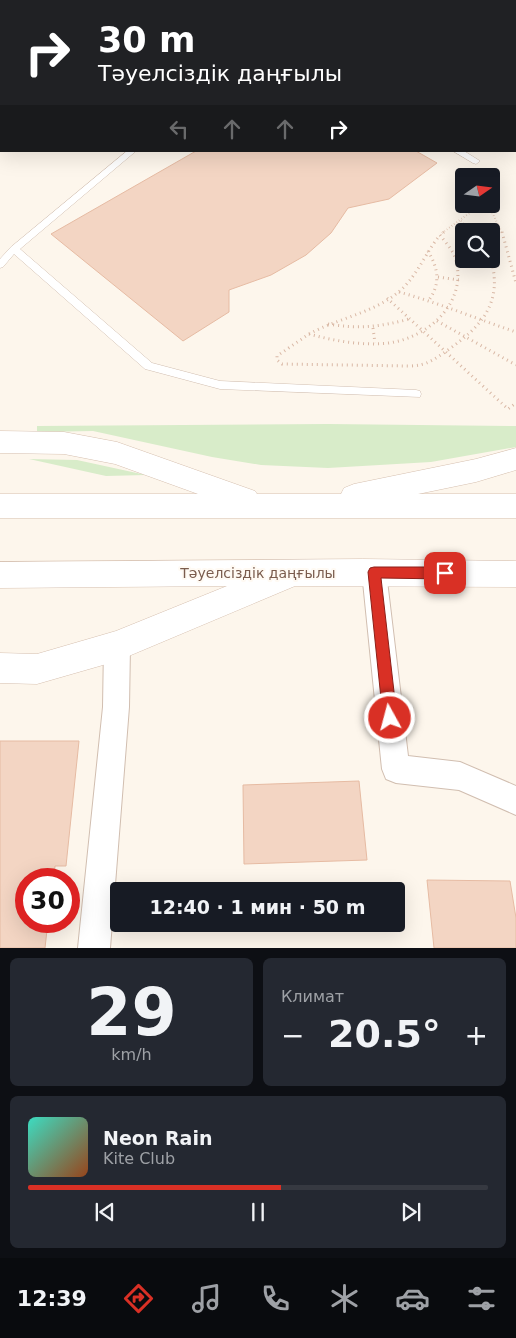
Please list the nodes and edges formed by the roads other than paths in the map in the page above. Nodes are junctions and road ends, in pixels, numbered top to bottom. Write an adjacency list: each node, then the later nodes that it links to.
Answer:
1 (131, 152): 4 (lane)
2 (459, 152): 3 (lane)
3 (476, 161)
4 (14, 249): 5 (lane); 6 (lane)
5 (0, 265)
6 (416, 394)
7 (0, 442): 9 (main road)
8 (516, 459): 11 (main road)
9 (263, 505): 10 (main road); 11 (main road)
10 (0, 506)
11 (315, 506): 12 (main road)
12 (516, 506)
13 (297, 572): 14 (main road, Тәуелсіздік даңғылы); 16 (main road, Тәуелсіздік даңғылы); 17 (main road)
14 (374, 572): 15 (main road, Тәуелсіздік даңғылы); 19 (street)
15 (516, 574)
16 (0, 575)
17 (117, 646): 18 (main road); 20 (street)
18 (0, 668)
19 (516, 801)
20 (94, 948)

